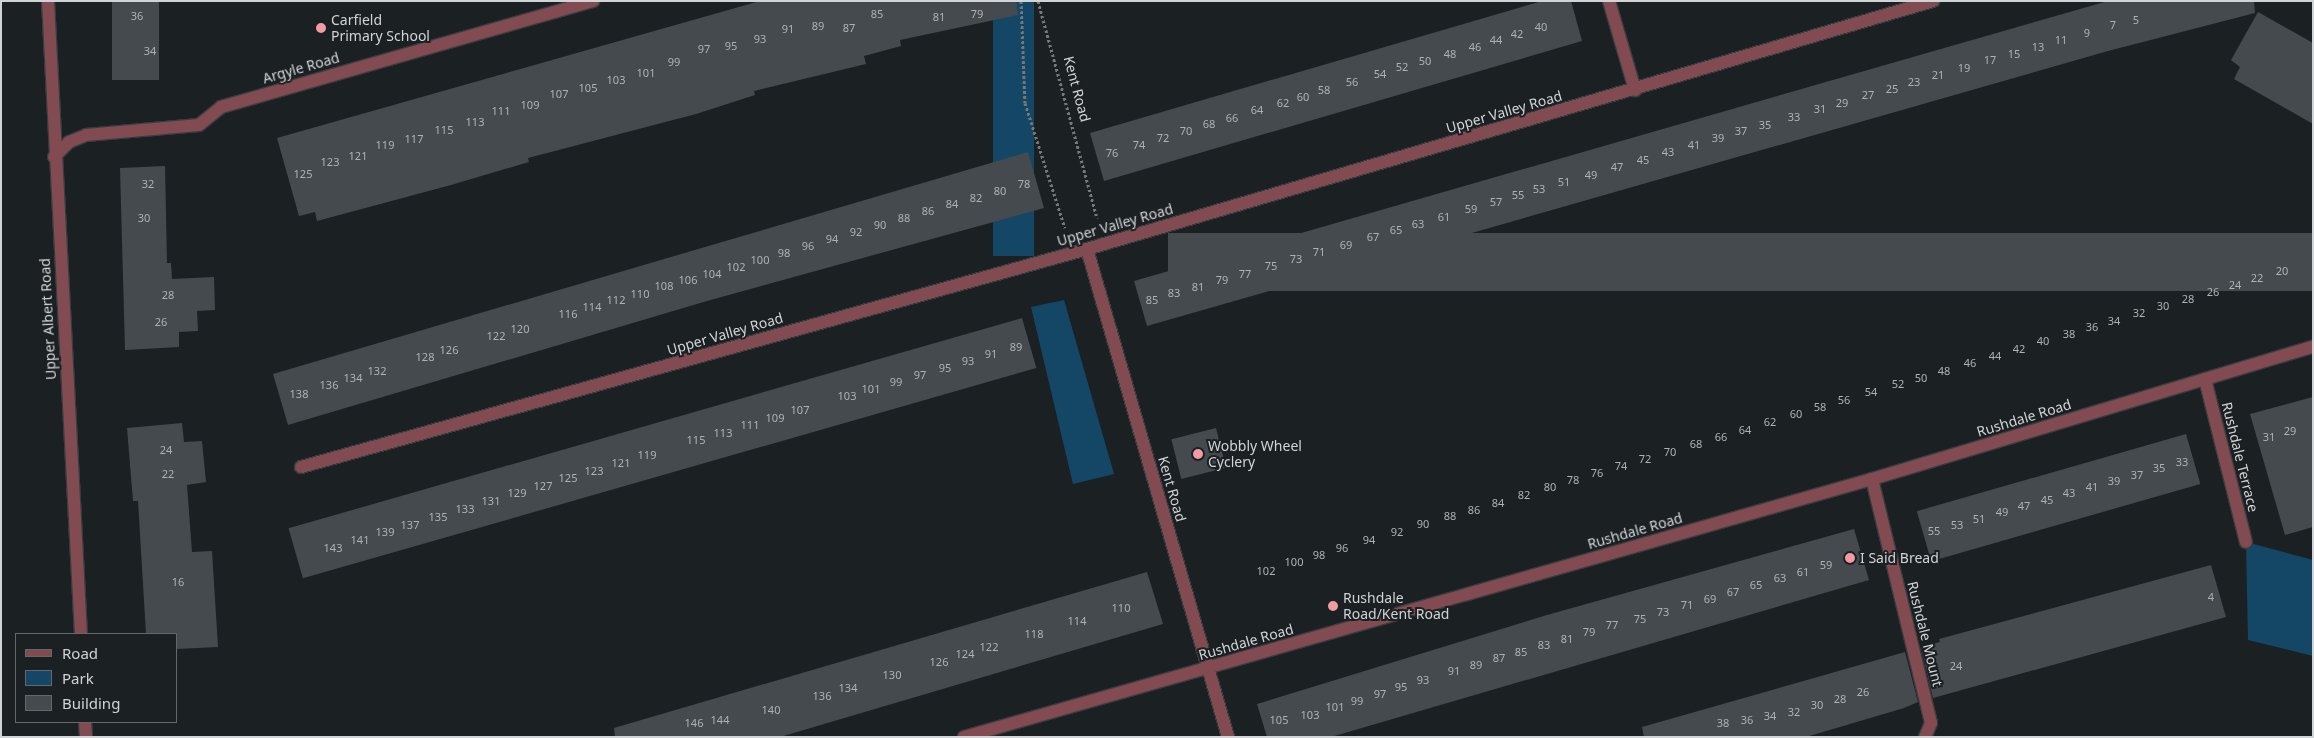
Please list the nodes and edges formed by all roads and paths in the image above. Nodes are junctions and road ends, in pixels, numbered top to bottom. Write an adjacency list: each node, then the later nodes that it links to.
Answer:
1 (48, 1): 8 (street, Upper Albert Road)
2 (593, 1): 8 (street, Argyle Road)
3 (1021, 1): 11 (path)
4 (1038, 1): 9 (path, Kent Road)
5 (1609, 1): 7 (street)
6 (1933, 1): 7 (street, Upper Valley Road)
7 (1635, 90): 9 (street, Upper Valley Road)
8 (54, 157): 17 (street, Upper Albert Road)
9 (1104, 243): 10 (street, Upper Valley Road)
10 (1087, 249): 11 (street, Upper Valley Road); 18 (street, Kent Road)
11 (1072, 253): 14 (street, Upper Valley Road)
12 (2313, 347): 13 (street, Rushdale Road)
13 (2204, 379): 15 (street, Rushdale Road); 16 (street, Rushdale Terrace)
14 (302, 467)
15 (1872, 479): 18 (street, Rushdale Road); 23 (street, Rushdale Mount)
16 (2246, 542)
17 (81, 633)
18 (1209, 668): 21 (street, Rushdale Road); 22 (street, Kent Road)
19 (86, 723): 20 (street)
20 (86, 737)
21 (964, 737)
22 (1228, 737)
23 (1925, 737)

